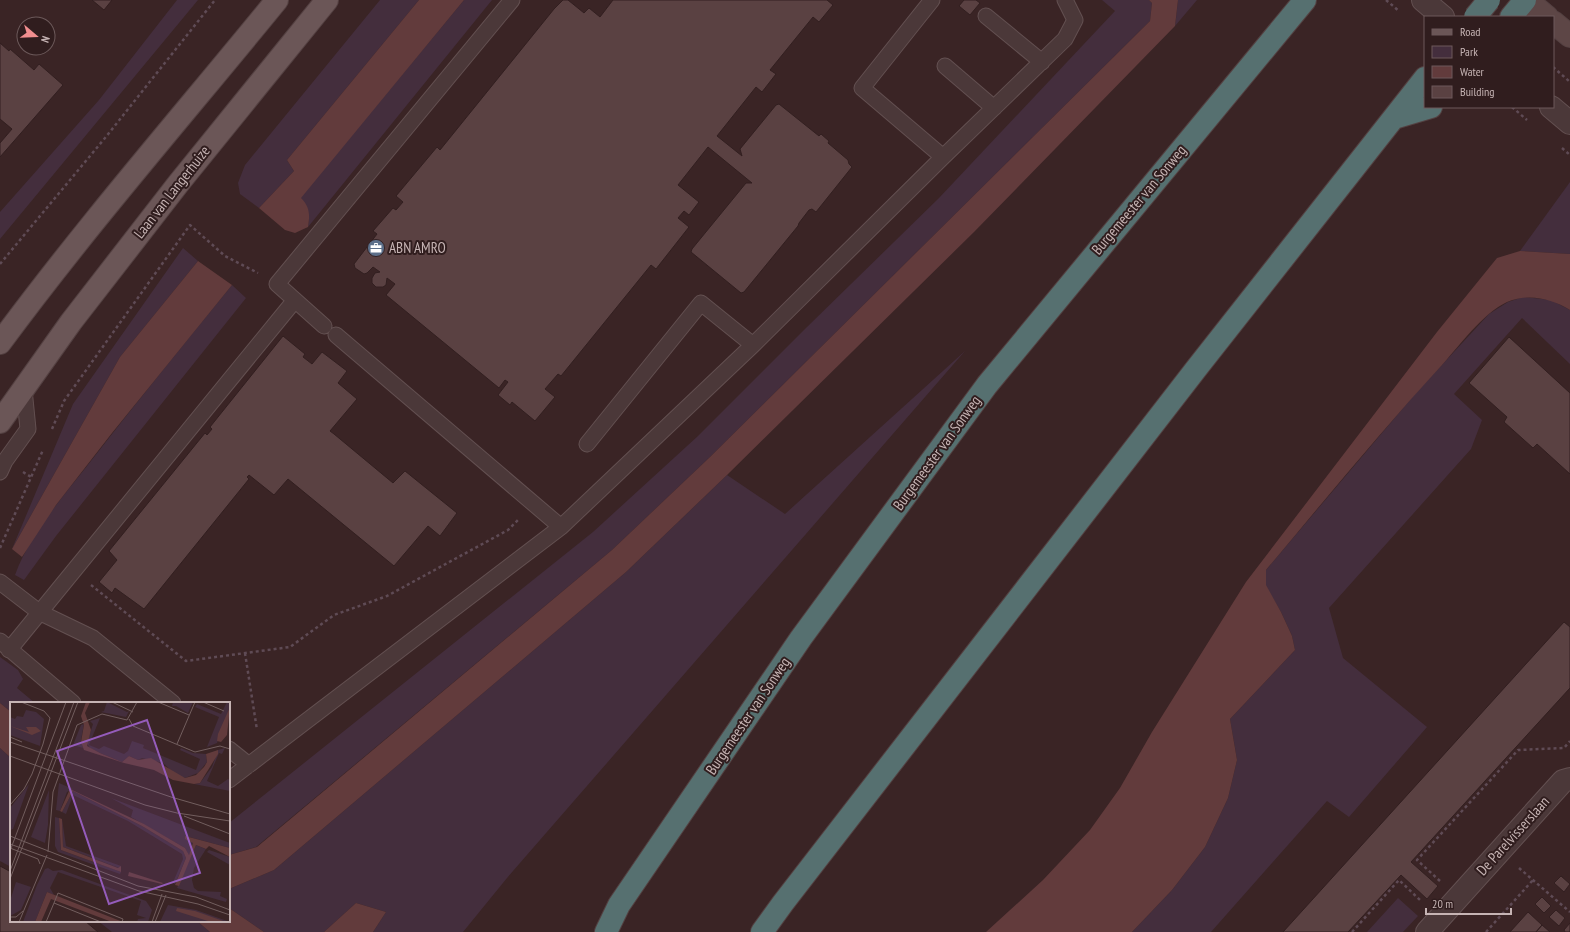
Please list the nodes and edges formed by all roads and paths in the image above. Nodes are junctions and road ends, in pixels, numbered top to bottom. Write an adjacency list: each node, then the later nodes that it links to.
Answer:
1 (216, 0): 29 (path)
2 (277, 0): 32 (main road)
3 (327, 0): 34 (main road, Laan van Langerhuize)
4 (512, 0): 30 (lane)
5 (932, 0): 28 (lane)
6 (1065, 0): 18 (lane)
7 (1305, 0): 59 (highway, Burgemeester van Sonweg)
8 (1423, 0): 12 (street)
9 (1489, 0): 13 (highway, bridge)
10 (1526, 0): 14 (highway); 15 (main road)
11 (986, 16): 18 (lane)
12 (1442, 16)
13 (1476, 16)
14 (1512, 16)
15 (1546, 16)
16 (1554, 23): 17 (main road)
17 (1570, 36)
18 (1042, 62): 23 (lane)
19 (945, 66): 23 (lane)
20 (1554, 68): 22 (path)
21 (1424, 80): 26 (highway)
22 (1570, 82)
23 (994, 108): 28 (lane)
24 (1428, 108): 26 (highway)
25 (1552, 108): 27 (street)
26 (1394, 118): 63 (highway)
27 (1570, 123)
28 (943, 157): 33 (lane)
29 (0, 264)
30 (277, 284): 31 (lane); 36 (path)
31 (295, 300): 40 (lane); 43 (lane)
32 (0, 343)
33 (753, 345): 37 (lane); 41 (lane)
34 (24, 389): 35 (main road, Laan van Langerhuize); 39 (lane)
35 (0, 422)
36 (49, 436)
37 (587, 444)
38 (43, 450): 42 (path)
39 (0, 472)
40 (534, 504): 41 (lane); 47 (path)
41 (561, 527): 52 (lane)
42 (0, 548)
43 (73, 571): 45 (lane); 47 (path)
44 (0, 582): 45 (lane)
45 (40, 612): 46 (lane); 49 (lane)
46 (5, 645): 48 (lane)
47 (245, 653): 52 (path)
48 (72, 702)
49 (172, 702)
50 (1570, 741): 57 (path)
51 (230, 749): 52 (lane)
52 (255, 761): 53 (lane)
53 (230, 779)
54 (1570, 779): 55 (street, De Parelvisserslaan)
55 (1500, 851): 56 (path); 65 (street, De Parelvisserslaan)
56 (1534, 880): 60 (path); 66 (path)
57 (1444, 884)
58 (1425, 904): 64 (path)
59 (619, 905): 61 (highway); 62 (highway, Burgemeester van Sonweg)
60 (1570, 912)
61 (594, 932)
62 (606, 932)
63 (762, 932)
64 (1352, 932)
65 (1427, 932)
66 (1486, 932)

